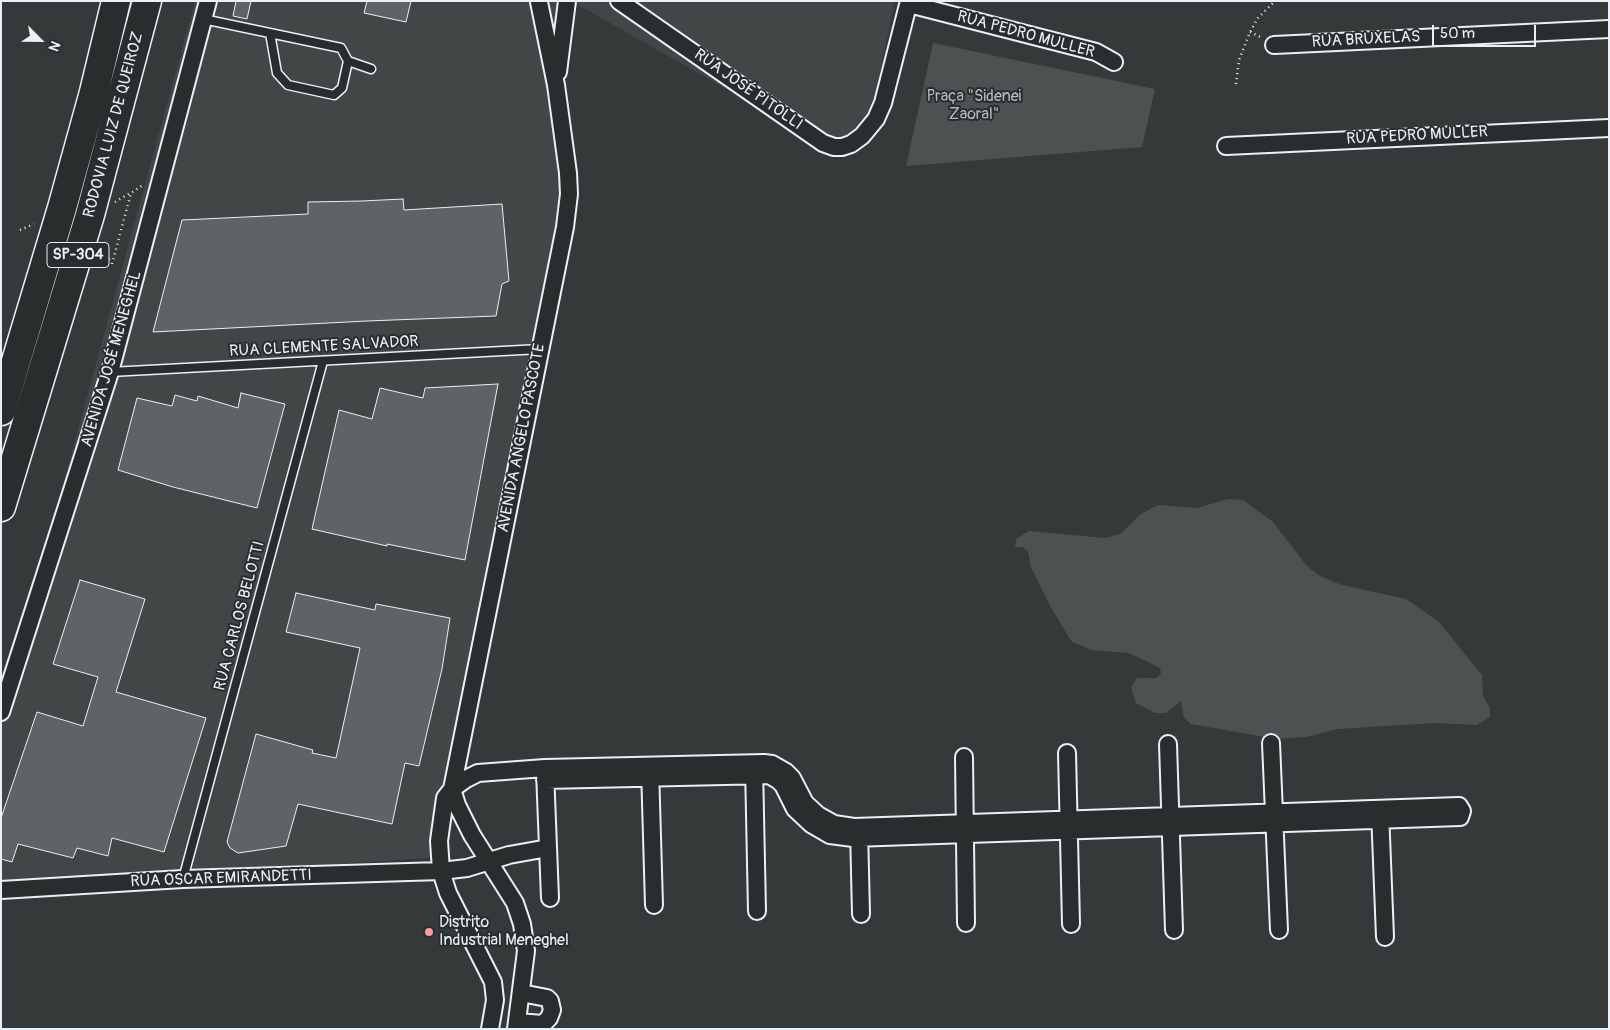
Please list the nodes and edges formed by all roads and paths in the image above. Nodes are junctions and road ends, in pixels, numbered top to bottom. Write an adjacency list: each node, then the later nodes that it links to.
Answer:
1 (116, 1): 18 (highway, RODOVIA LUIZ DE QUEIROZ / SP-304)
2 (147, 1): 20 (highway, RODOVIA LUIZ DE QUEIROZ / SP-304)
3 (208, 1): 9 (street, AVENIDA JOSÉ MENEGHEL)
4 (566, 1): 7 (street); 16 (street, AVENIDA ANGELO PASCOTE)
5 (619, 1): 8 (street, RUA JOSÉ PITOLLI)
6 (1275, 1): 17 (path)
7 (538, 2): 16 (street, AVENIDA ANGELO PASCOTE)
8 (909, 3): 14 (street, RUA PEDRO MULLER)
9 (203, 18): 11 (lane); 23 (street, AVENIDA JOSÉ MENEGHEL)
10 (1609, 29): 12 (street, RUA BRUXELAS)
11 (270, 33): 13 (lane); 13 (lane)
12 (1274, 45)
13 (348, 61): 15 (lane)
14 (1114, 62)
15 (371, 69)
16 (556, 84): 33 (street, AVENIDA ANGELO PASCOTE)
17 (1236, 84)
18 (94, 92): 22 (lane); 34 (highway, RODOVIA LUIZ DE QUEIROZ / SP-304)
19 (1609, 128): 21 (street, RUA PEDRO MULLER)
20 (112, 130): 24 (lane); 32 (highway, RODOVIA LUIZ DE QUEIROZ / SP-304)
21 (1226, 146)
22 (65, 162)
23 (164, 171): 25 (path); 36 (street, AVENIDA JOSÉ MENEGHEL)
24 (105, 192)
25 (131, 193): 26 (path); 29 (path)
26 (112, 204)
27 (34, 224): 28 (path)
28 (20, 230)
29 (99, 248)
30 (83, 266): 32 (lane)
31 (32, 280): 34 (lane)
32 (54, 333): 38 (highway, RODOVIA LUIZ DE QUEIROZ / SP-304)
33 (540, 349): 35 (lane, RUA CLEMENTE SALVADOR); 47 (street, AVENIDA ANGELO PASCOTE)
34 (18, 355): 37 (highway, RODOVIA LUIZ DE QUEIROZ / SP-304)
35 (322, 361): 36 (lane, RUA CLEMENTE SALVADOR); 56 (lane, RUA CARLOS BELOTTI)
36 (110, 372): 39 (street, AVENIDA JOSÉ MENEGHEL)
37 (1, 411)
38 (1, 507)
39 (1, 712)
40 (1271, 743): 48 (street)
41 (1168, 744): 49 (street)
42 (1067, 753): 50 (street)
43 (964, 757): 51 (street)
44 (754, 769): 45 (street); 52 (street); 60 (street)
45 (650, 772): 46 (street); 59 (street)
46 (545, 774): 47 (street); 53 (street)
47 (452, 789): 54 (street); 55 (street, AVENIDA ANGELO PASCOTE)
48 (1274, 818): 49 (street); 65 (street); 66 (street)
49 (1170, 822): 50 (street); 64 (street)
50 (1069, 825): 51 (street); 63 (street)
51 (965, 829): 52 (street); 62 (street)
52 (859, 833): 61 (street)
53 (548, 848): 54 (street, RUA OSCAR EMIRANDETTI); 58 (street)
54 (490, 862): 55 (street, RUA OSCAR EMIRANDETTI); 67 (street)
55 (441, 872): 56 (street, RUA OSCAR EMIRANDETTI); 69 (street, AVENIDA ANGELO PASCOTE)
56 (183, 879): 57 (street, RUA OSCAR EMIRANDETTI)
57 (1, 890)
58 (550, 898)
59 (654, 905)
60 (757, 911)
61 (860, 914)
62 (966, 923)
63 (1071, 924)
64 (1174, 930)
65 (1279, 930)
66 (1385, 937)
67 (521, 993): 68 (street); 68 (street)
68 (517, 1025)
69 (490, 1029)

